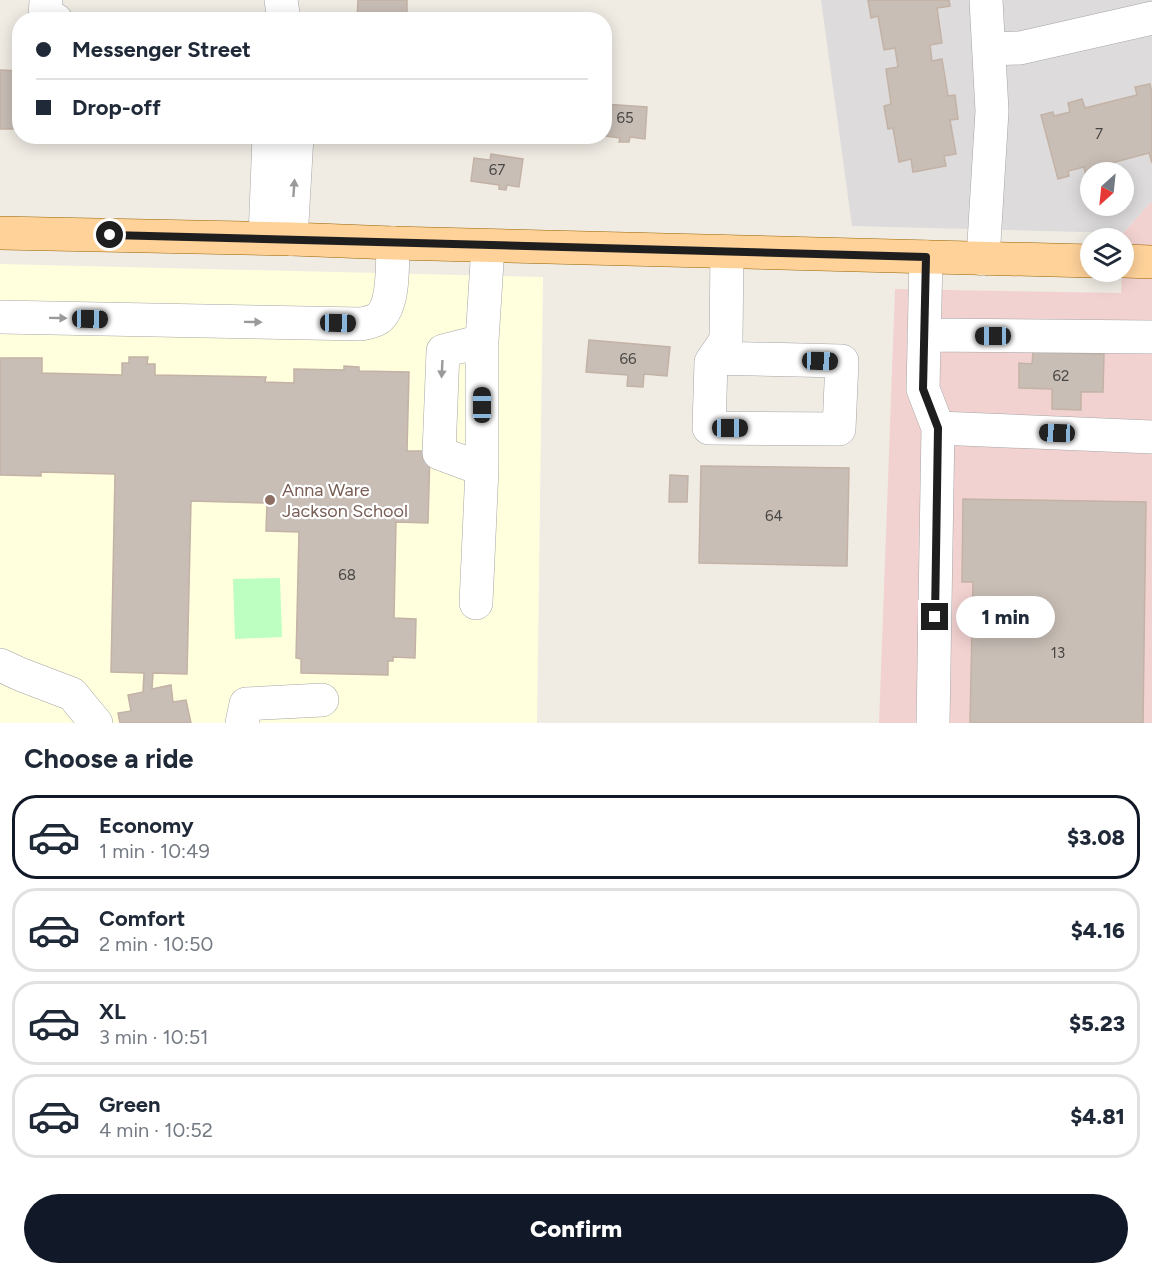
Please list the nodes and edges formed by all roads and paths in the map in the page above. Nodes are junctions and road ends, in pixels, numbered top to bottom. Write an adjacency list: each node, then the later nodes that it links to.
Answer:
1 (986, 0): 3 (street)
2 (1152, 18): 3 (street)
3 (989, 49): 12 (street)
4 (270, 144): 7 (street)
5 (296, 144): 7 (street, one-way to 5)
6 (0, 233): 7 (main road)
7 (278, 238): 8 (main road)
8 (393, 243): 9 (main road); 16 (street, one-way to 8)
9 (488, 246): 10 (main road); 19 (street)
10 (727, 252): 11 (main road); 20 (street)
11 (926, 257): 12 (main road); 17 (street)
12 (983, 259): 13 (main road)
13 (1080, 261)
14 (1134, 261): 15 (main road)
15 (1152, 262)
16 (0, 317)
17 (924, 335): 18 (street); 21 (street)
18 (1152, 337)
19 (482, 341): 23 (street); 23 (street, one-way to 23)
20 (714, 358)
21 (938, 428): 22 (street); 29 (street)
22 (1152, 437)
23 (482, 469): 24 (street)
24 (476, 603)
25 (0, 665): 27 (street)
26 (322, 700): 28 (street)
27 (96, 723)
28 (242, 723)
29 (933, 723)

